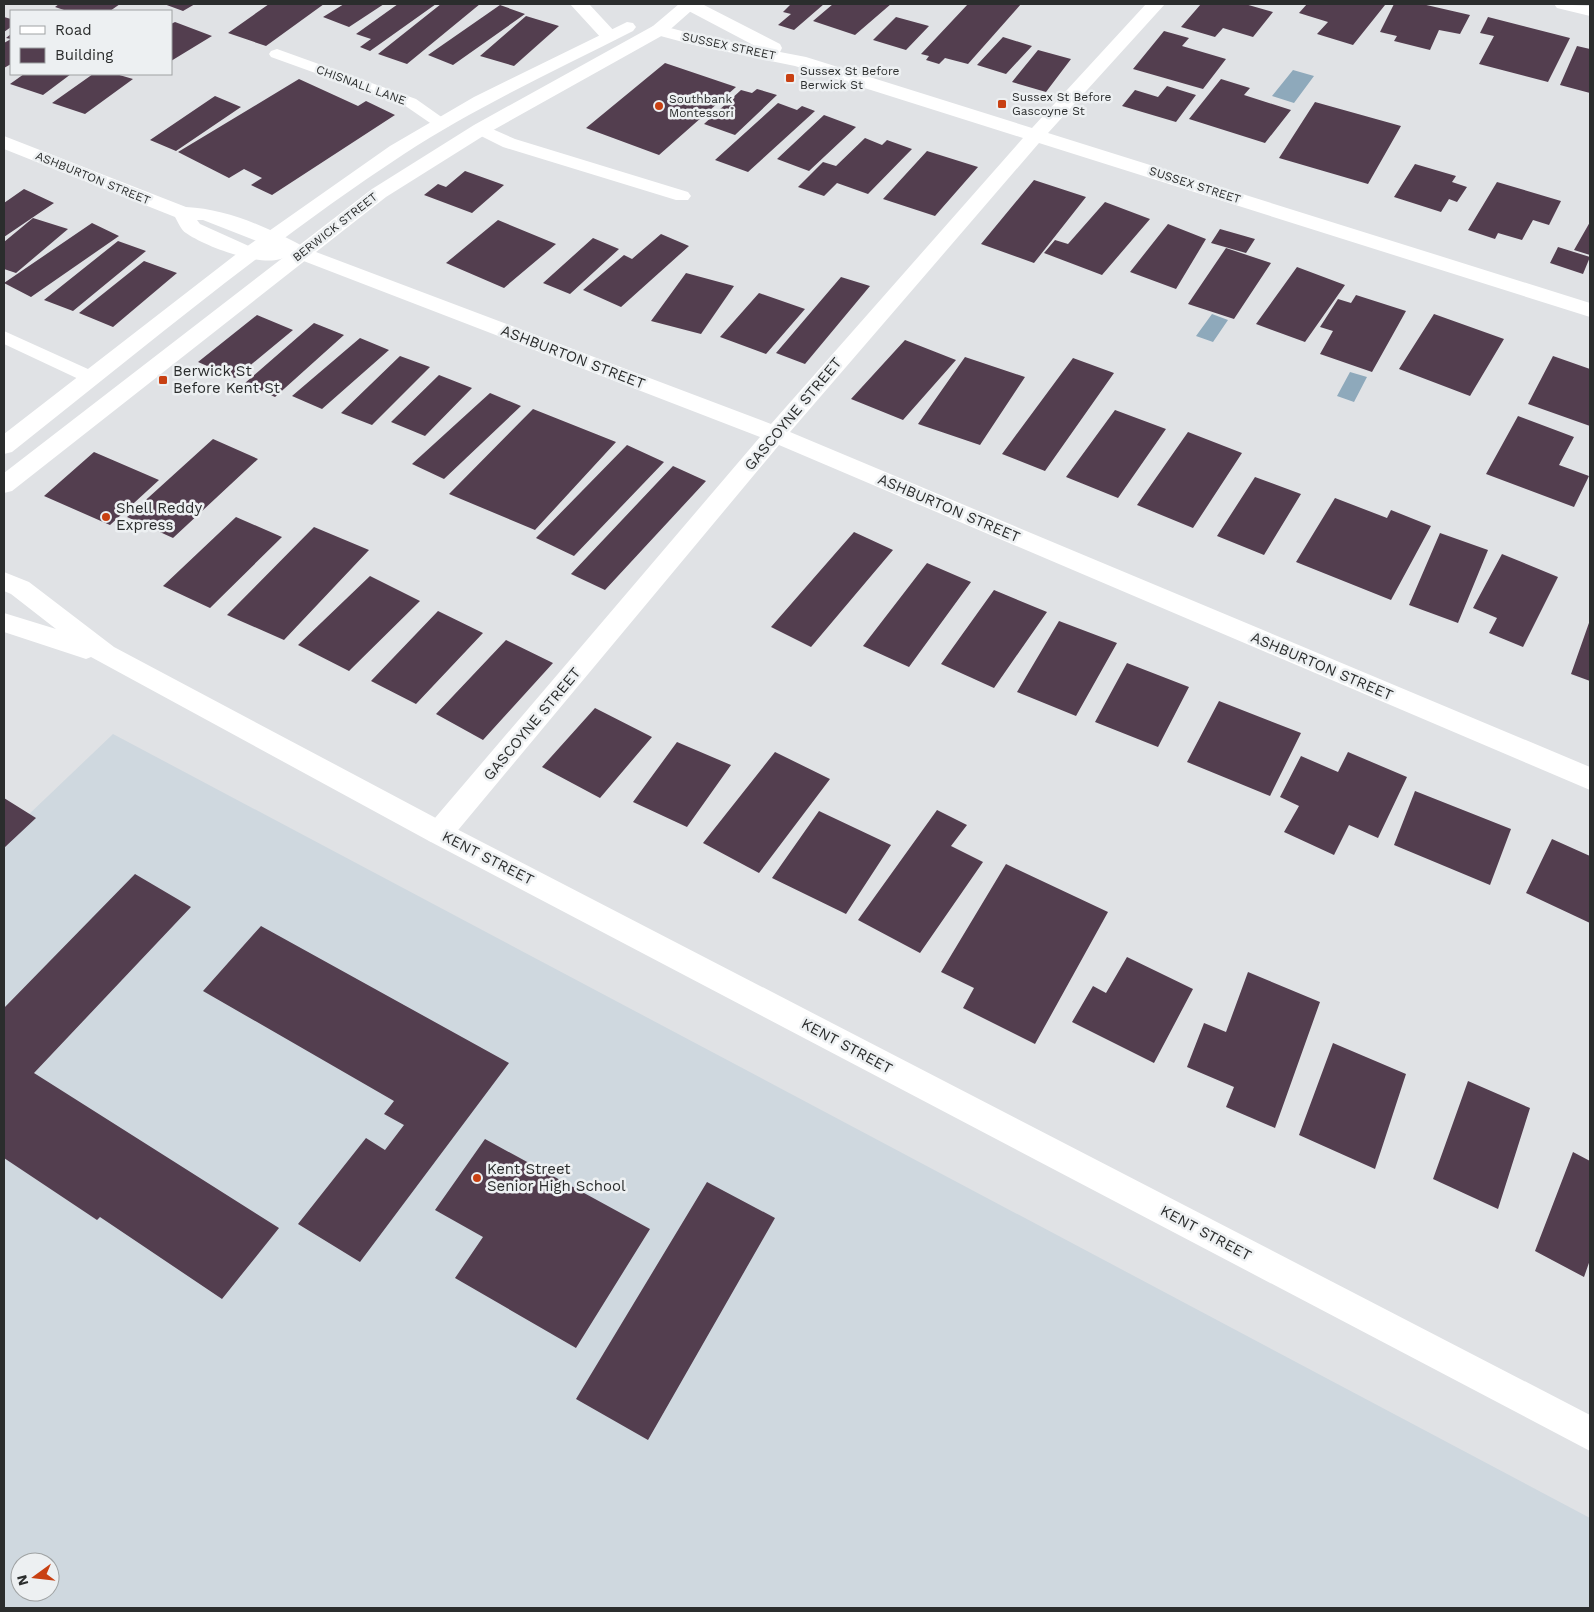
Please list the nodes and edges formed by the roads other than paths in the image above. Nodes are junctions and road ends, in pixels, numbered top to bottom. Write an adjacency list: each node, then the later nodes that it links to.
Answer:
1 (579, 4): 7 (street)
2 (690, 4): 6 (street, BERWICK STREET); 7 (street, BERWICK STREET); 9 (street, SUSSEX STREET)
3 (1156, 4): 12 (street, GASCOYNE STREET)
4 (1563, 4): 5 (street)
5 (1590, 11)
6 (659, 30): 9 (street, SUSSEX STREET); 11 (street, BERWICK STREET)
7 (609, 36): 10 (street, BERWICK STREET)
8 (277, 54): 10 (lane, CHISNALL LANE)
9 (799, 61): 12 (street, SUSSEX STREET)
10 (442, 123): 16 (street, BERWICK STREET)
11 (480, 128): 14 (lane); 18 (street, BERWICK STREET)
12 (1034, 134): 19 (street, SUSSEX STREET); 22 (street, GASCOYNE STREET)
13 (4, 142): 15 (street, ASHBURTON STREET)
14 (682, 196)
15 (183, 213): 16 (street, ASHBURTON STREET); 17 (street, ASHBURTON STREET)
16 (270, 237): 17 (street, BERWICK STREET); 18 (street, ASHBURTON STREET)
17 (249, 253): 18 (street, ASHBURTON STREET); 21 (street, BERWICK STREET)
18 (300, 254): 22 (street, ASHBURTON STREET); 24 (street, BERWICK STREET)
19 (1590, 310)
20 (4, 337): 21 (lane)
21 (92, 378): 23 (street, BERWICK STREET)
22 (776, 435): 28 (street, ASHBURTON STREET); 29 (street, GASCOYNE STREET)
23 (4, 446)
24 (4, 485)
25 (4, 581): 27 (street, KENT STREET)
26 (4, 622): 27 (street, KENT STREET)
27 (105, 654): 29 (street, KENT STREET)
28 (1590, 779)
29 (440, 833): 30 (street, KENT STREET)
30 (1590, 1434)

